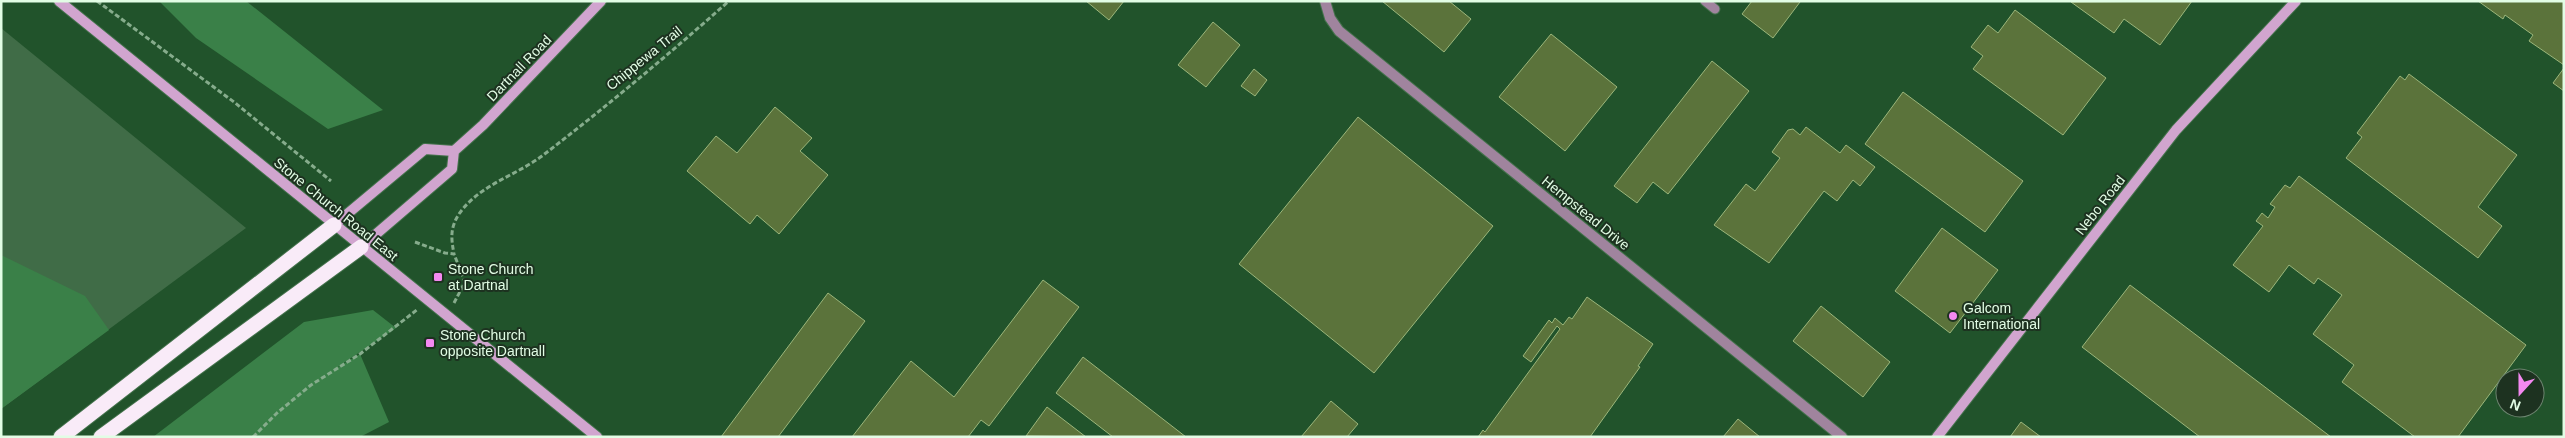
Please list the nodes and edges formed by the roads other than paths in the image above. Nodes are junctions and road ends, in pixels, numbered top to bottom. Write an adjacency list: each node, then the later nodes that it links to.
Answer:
1 (60, 1): 8 (street, Stone Church Road East)
2 (601, 1): 7 (street, Dartnall Road)
3 (1325, 1): 13 (street, Hempstead Drive)
4 (1705, 1): 6 (lane)
5 (2296, 1): 14 (street, Nebo Road)
6 (1715, 9)
7 (454, 151): 8 (street); 9 (street)
8 (334, 224): 9 (street, Stone Church Road East); 10 (highway)
9 (361, 247): 11 (highway); 12 (street, Stone Church Road East)
10 (63, 435)
11 (101, 437)
12 (597, 437)
13 (1842, 437)
14 (1937, 437)

